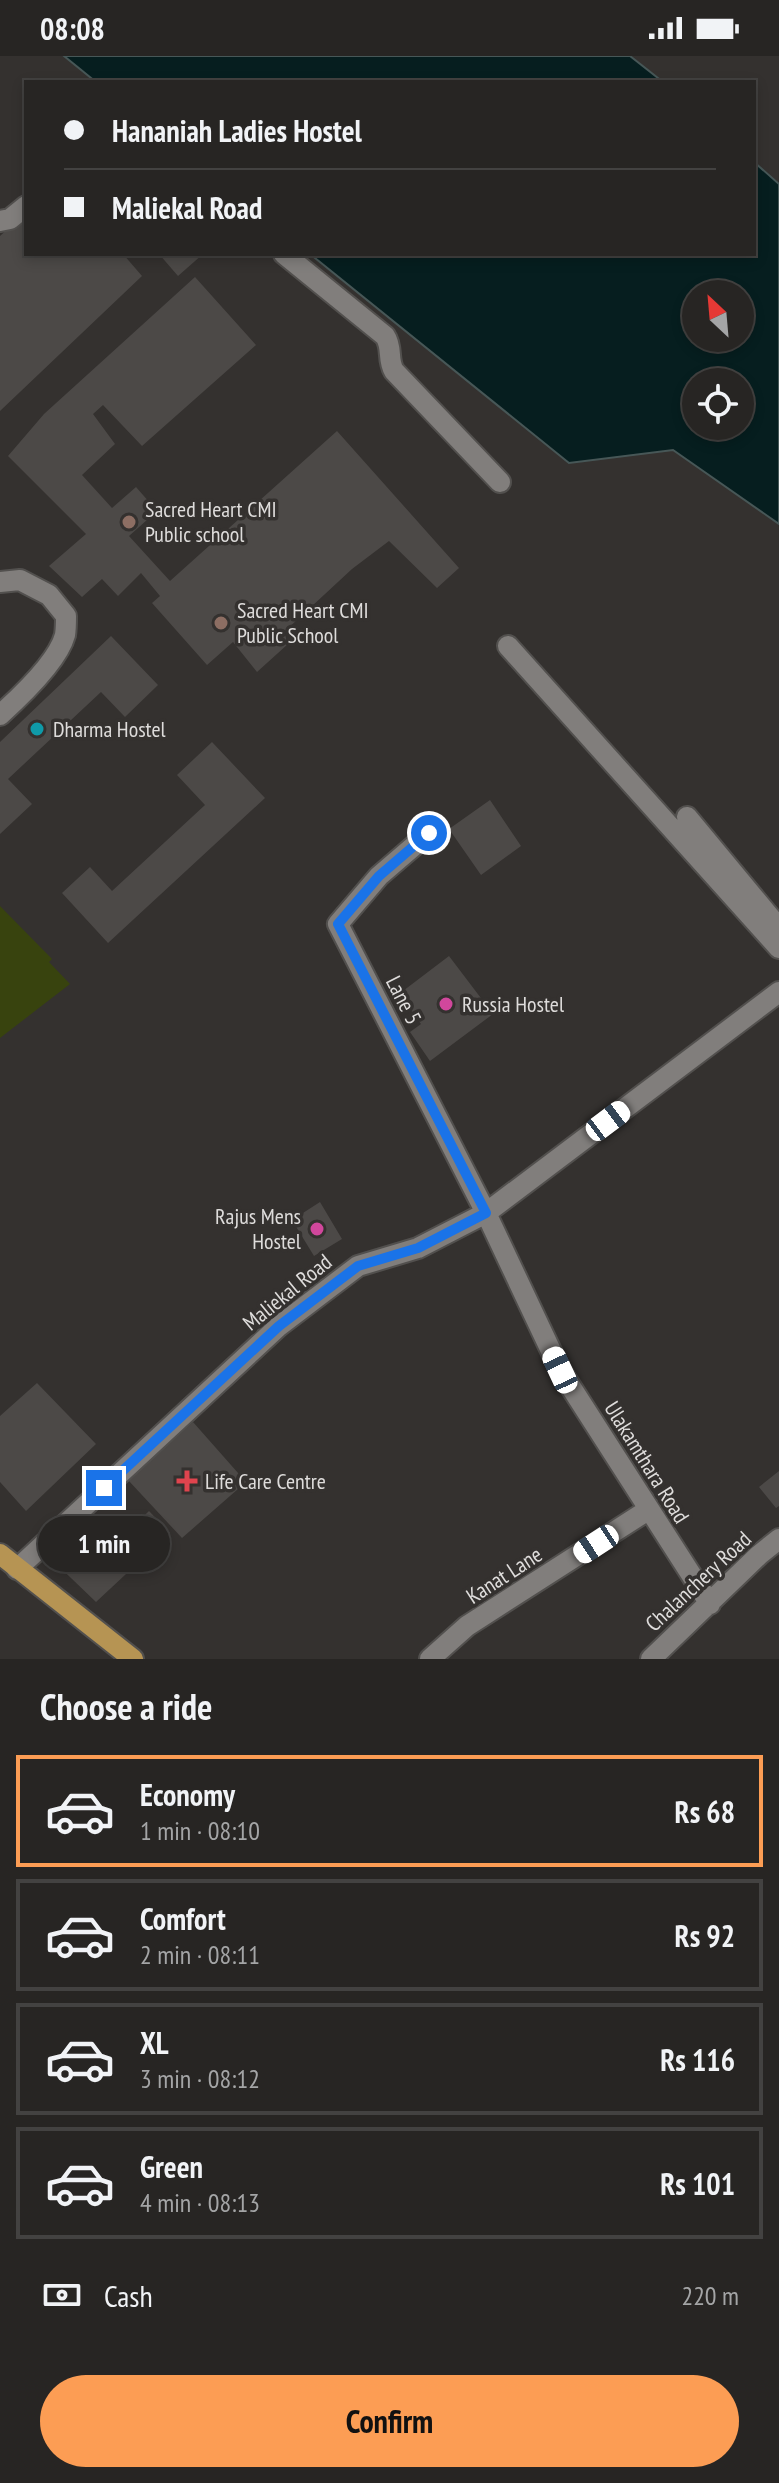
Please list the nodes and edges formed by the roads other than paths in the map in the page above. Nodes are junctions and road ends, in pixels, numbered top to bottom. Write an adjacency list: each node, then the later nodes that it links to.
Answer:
1 (24, 208): 2 (street)
2 (0, 221)
3 (286, 256): 4 (street)
4 (500, 482)
5 (0, 582): 7 (street)
6 (508, 646): 11 (street)
7 (0, 715)
8 (687, 817): 10 (street)
9 (429, 833): 13 (street, Lane 5)
10 (779, 928)
11 (779, 948)
12 (779, 992): 13 (street, Maliekal Road)
13 (486, 1213): 14 (street, Ulakamthara Road); 17 (street, Maliekal Road)
14 (648, 1510): 18 (street, Ulakamthara Road); 20 (street, Kanat Lane)
15 (779, 1539): 18 (street, Chalanchery Road)
16 (0, 1554): 17 (main road)
17 (17, 1569): 19 (main road)
18 (710, 1604): 21 (street, Chalanchery Road)
19 (133, 1659)
20 (430, 1659)
21 (651, 1659)

